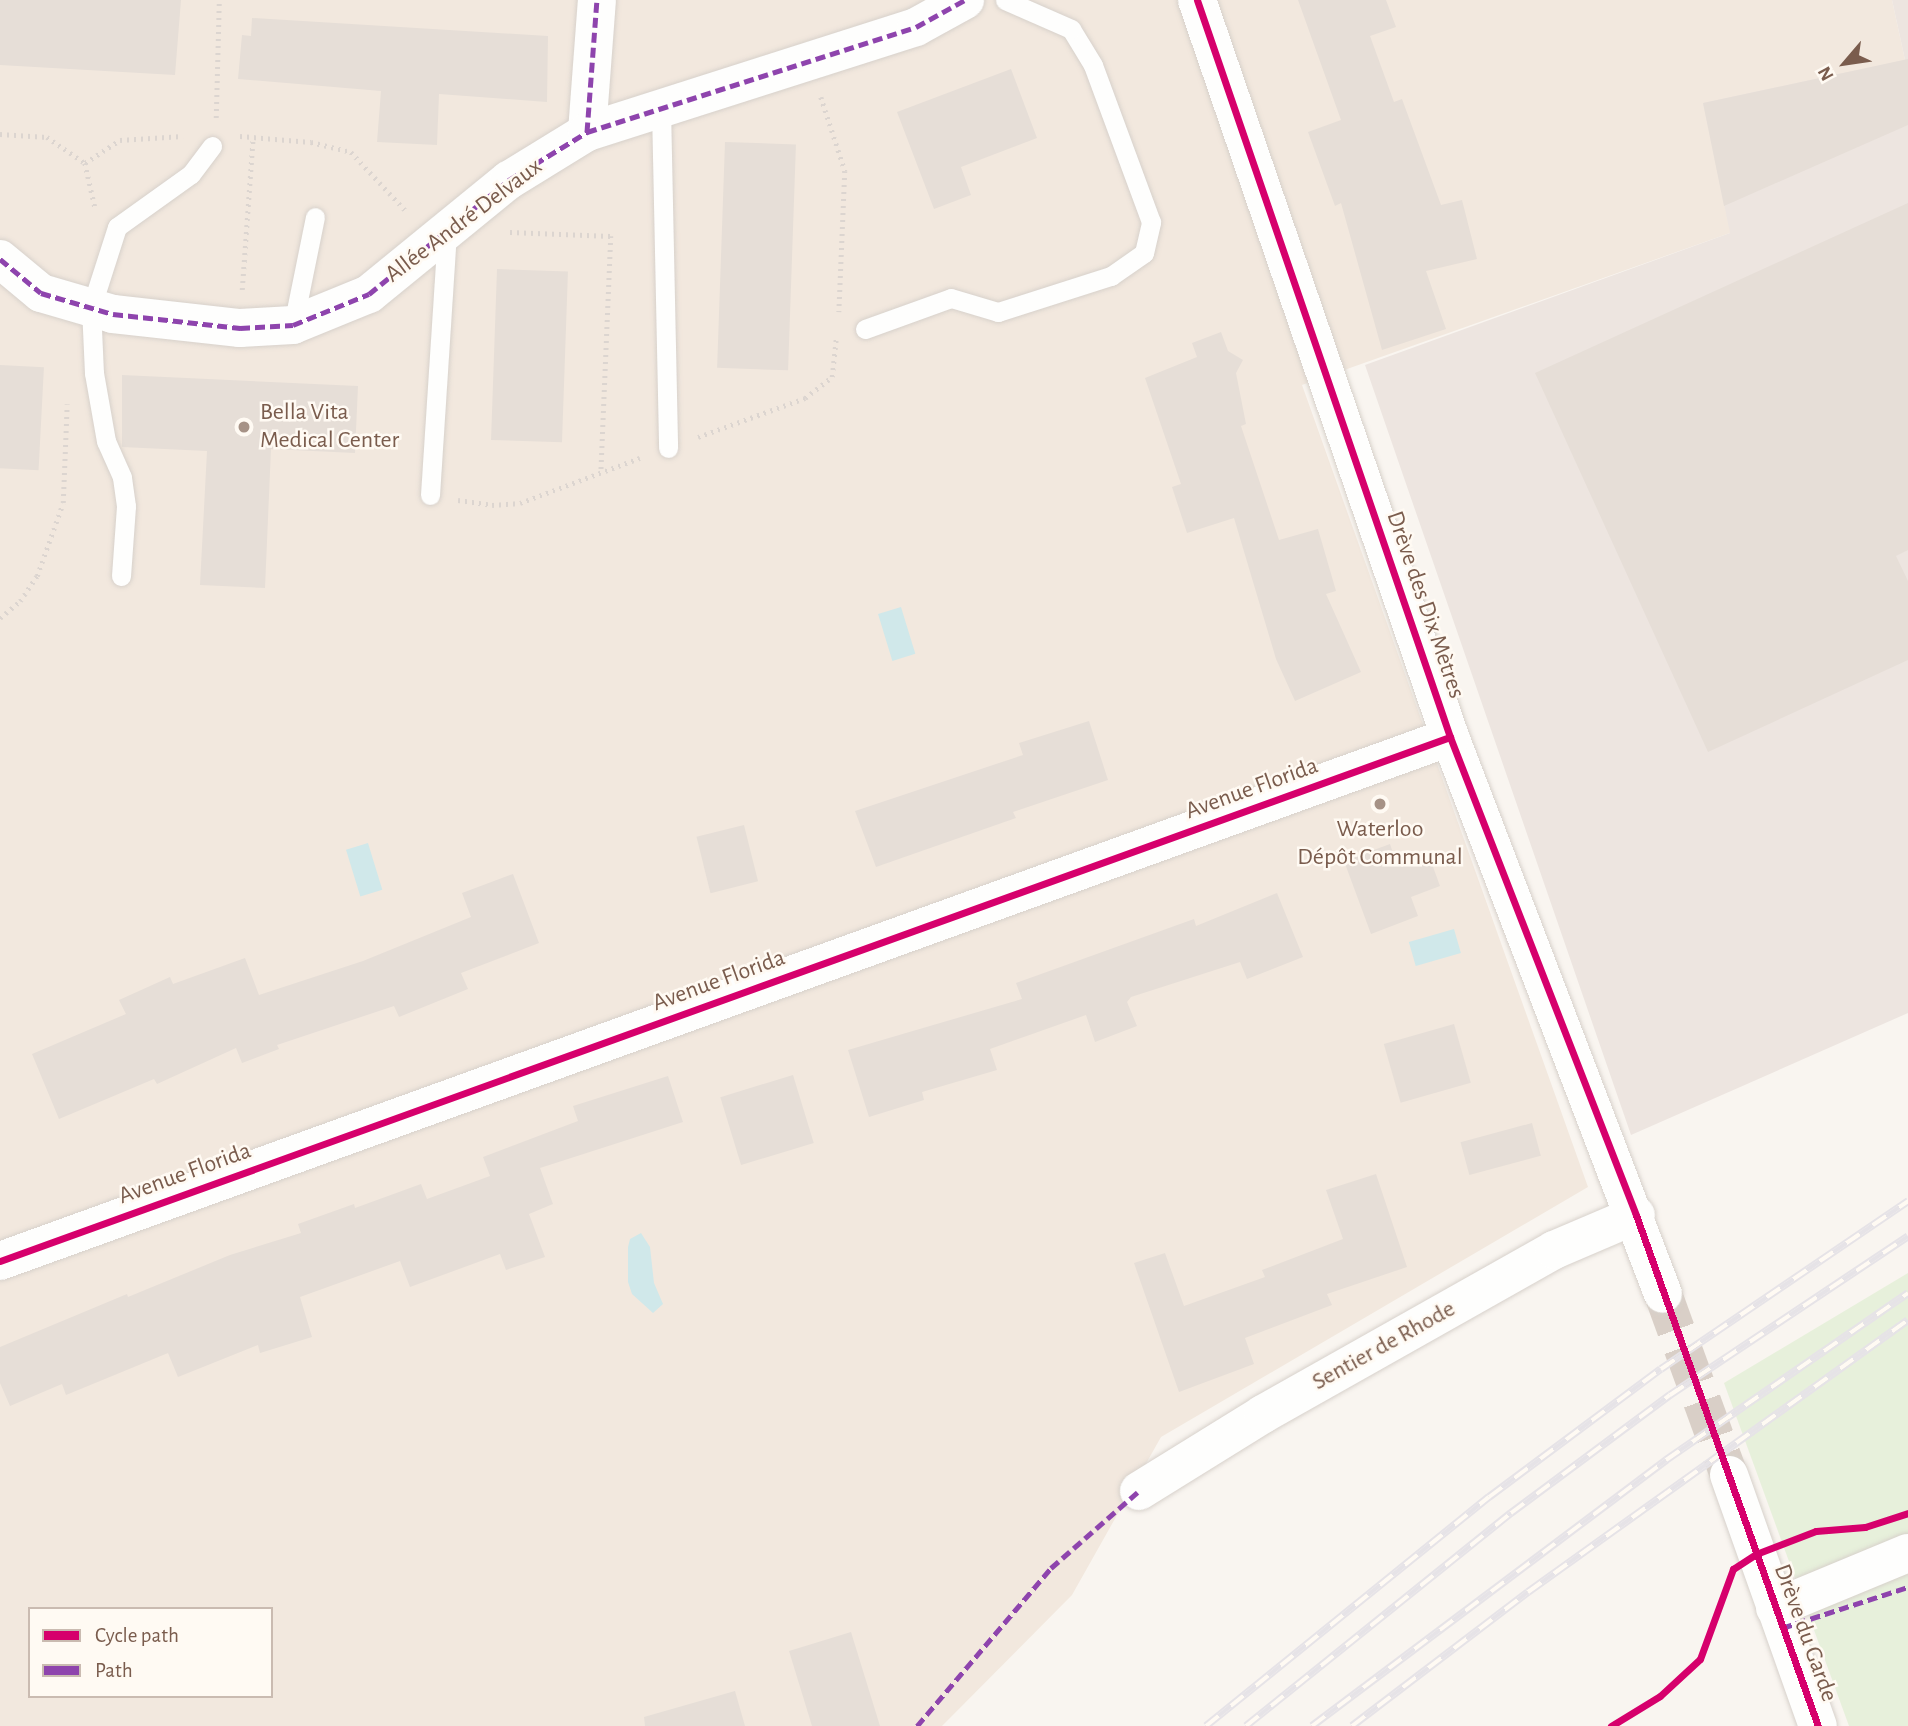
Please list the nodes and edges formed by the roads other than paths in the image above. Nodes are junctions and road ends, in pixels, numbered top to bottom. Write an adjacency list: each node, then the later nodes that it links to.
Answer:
1 (597, 0): 6 (street)
2 (965, 0): 5 (street, Allée André Delvaux)
3 (1005, 0): 13 (lane)
4 (1197, 0): 17 (street, Drève des Dix Mètres)
5 (662, 108): 6 (street, Allée André Delvaux); 14 (lane)
6 (587, 132): 9 (street, Allée André Delvaux)
7 (212, 146): 11 (lane)
8 (315, 217): 12 (lane)
9 (457, 224): 12 (street, Allée André Delvaux); 15 (lane)
10 (5, 271): 11 (street, Allée André Delvaux)
11 (91, 307): 12 (street, Allée André Delvaux); 16 (lane)
12 (293, 325)
13 (864, 329)
14 (668, 448)
15 (430, 495)
16 (121, 576)
17 (1450, 737): 18 (street, Drève des Dix Mètres); 19 (street, Avenue Florida)
18 (1636, 1215): 20 (street); 22 (street, Sentier de Rhode)
19 (0, 1261)
20 (1663, 1293)
21 (1728, 1475): 24 (street, Drève du Garde)
22 (1139, 1490)
23 (1908, 1553): 24 (street)
24 (1775, 1608): 25 (street, Drève du Garde)
25 (1818, 1726)

